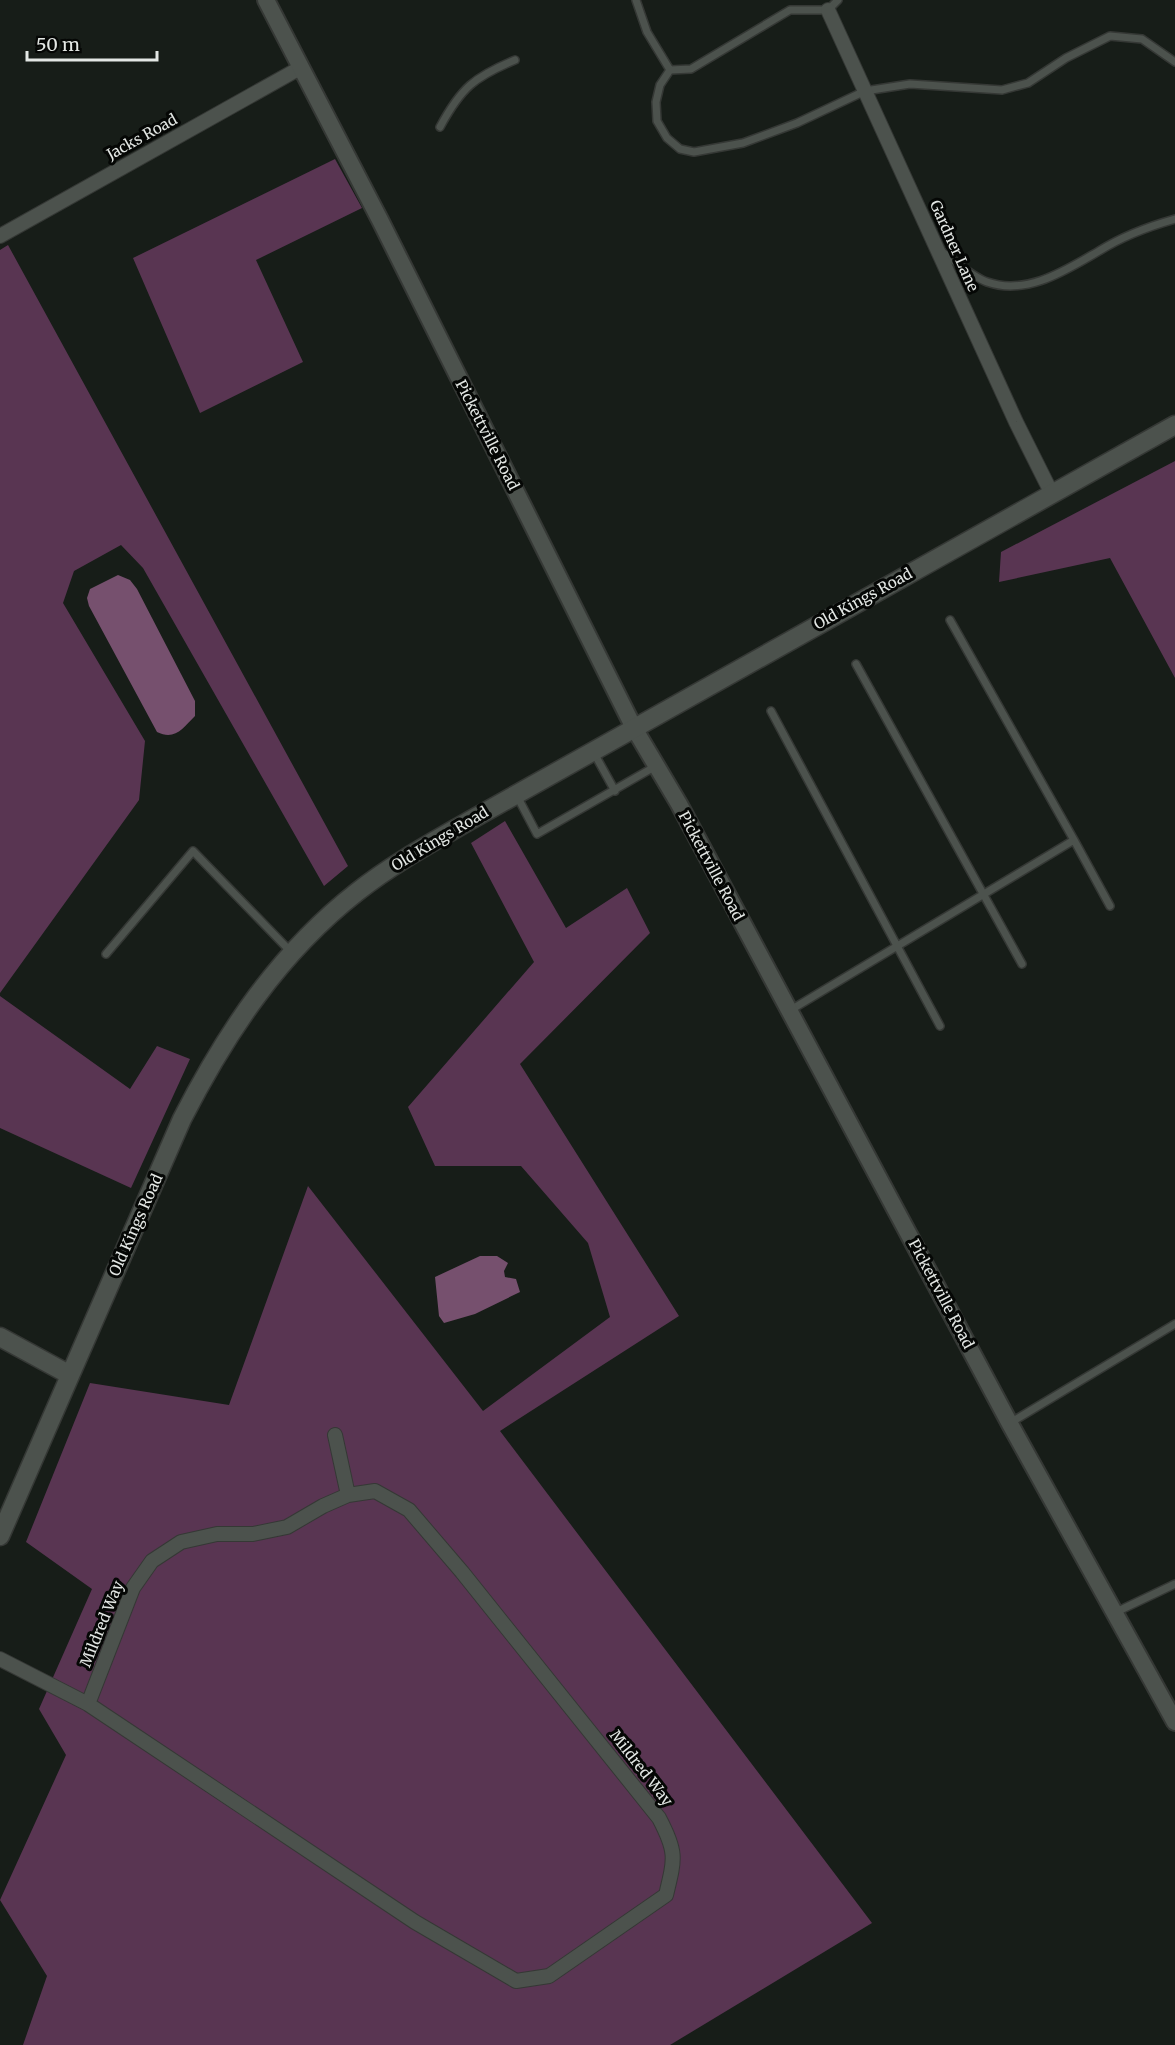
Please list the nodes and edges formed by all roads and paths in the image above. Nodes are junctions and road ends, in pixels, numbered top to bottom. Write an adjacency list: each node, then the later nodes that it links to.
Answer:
1 (266, 0): 6 (street, Pickettville Road)
2 (636, 0): 7 (lane)
3 (833, 5): 7 (lane); 8 (street, Gardner Lane)
4 (515, 60): 9 (lane)
5 (1175, 62): 8 (lane)
6 (300, 68): 11 (street, Jacks Road); 18 (street, Pickettville Road)
7 (670, 70): 8 (lane)
8 (865, 91): 12 (street, Gardner Lane)
9 (440, 127)
10 (1175, 219): 12 (lane)
11 (0, 236)
12 (936, 247): 14 (street, Gardner Lane)
13 (1175, 425): 14 (main road, Old Kings Road)
14 (1052, 494): 18 (main road, Old Kings Road)
15 (950, 620): 23 (lane)
16 (856, 664): 24 (lane)
17 (771, 711): 26 (lane)
18 (634, 728): 19 (main road, Old Kings Road); 20 (street, Pickettville Road)
19 (592, 751): 21 (lane); 22 (main road, Old Kings Road)
20 (656, 766): 21 (lane); 30 (street, Pickettville Road)
21 (615, 791): 22 (lane)
22 (516, 794): 27 (main road, Old Kings Road)
23 (1074, 840): 24 (lane); 25 (lane)
24 (984, 894): 26 (lane); 29 (lane)
25 (1110, 906)
26 (897, 946): 30 (lane); 31 (lane)
27 (292, 953): 28 (lane); 34 (main road, Old Kings Road)
28 (106, 954)
29 (1022, 964)
30 (789, 1011): 35 (street, Pickettville Road)
31 (940, 1026)
32 (1175, 1324): 35 (lane)
33 (0, 1337): 34 (main road)
34 (70, 1375): 38 (main road, Old Kings Road)
35 (1010, 1424): 40 (street, Pickettville Road)
36 (335, 1435): 37 (street)
37 (348, 1495): 42 (street, Mildred Way); 42 (street, Mildred Way)
38 (0, 1536)
39 (1175, 1584): 40 (lane)
40 (1114, 1613): 43 (street, Pickettville Road)
41 (0, 1659): 42 (street, Mildred Way)
42 (88, 1704)
43 (1175, 1722)

